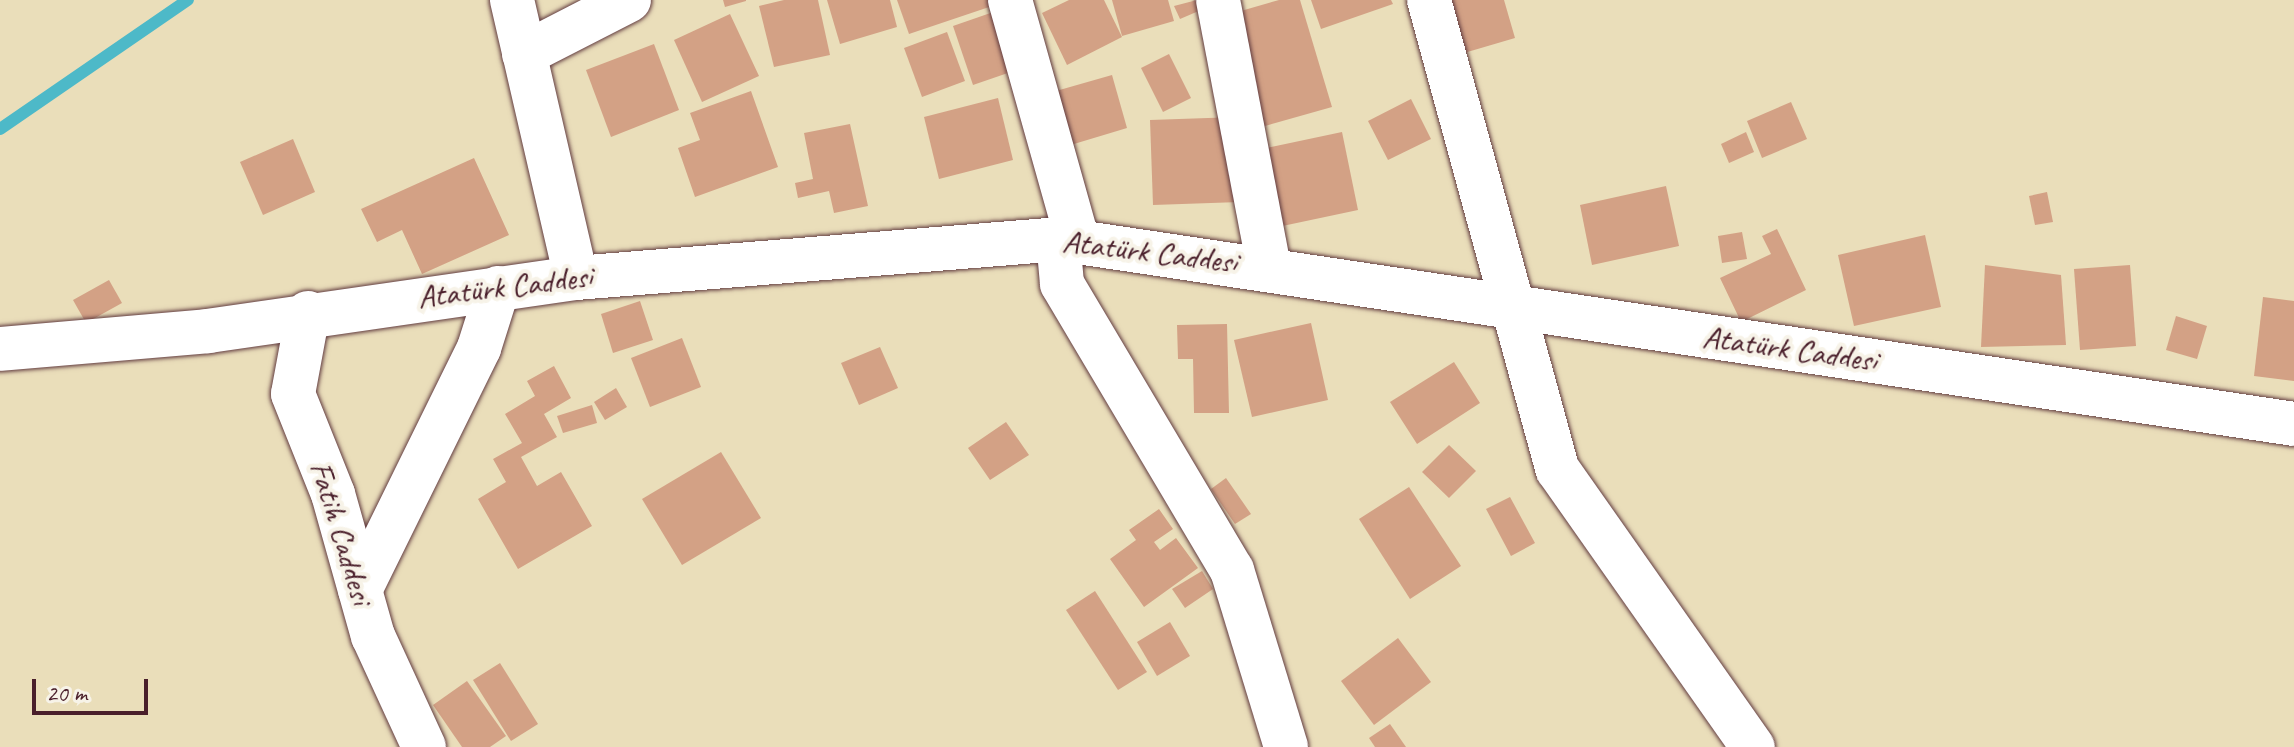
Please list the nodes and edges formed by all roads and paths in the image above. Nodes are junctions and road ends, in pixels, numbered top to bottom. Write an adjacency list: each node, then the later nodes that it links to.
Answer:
1 (512, 0): 6 (street)
2 (629, 0): 6 (street)
3 (1010, 0): 7 (street)
4 (1218, 0): 8 (street)
5 (1429, 0): 11 (street)
6 (524, 54): 9 (street)
7 (1068, 240): 8 (street, Atatürk Caddesi); 9 (street, Atatürk Caddesi); 17 (street)
8 (1269, 267): 11 (street, Atatürk Caddesi)
9 (576, 278): 10 (street, Atatürk Caddesi)
10 (498, 288): 12 (street, Atatürk Caddesi); 15 (street)
11 (1509, 307): 14 (street, Atatürk Caddesi); 18 (street)
12 (308, 313): 13 (street, Atatürk Caddesi); 15 (street, Fatih Caddesi)
13 (0, 349)
14 (2294, 424)
15 (360, 590): 16 (street, Fatih Caddesi)
16 (424, 747)
17 (1286, 747)
18 (1753, 747)

